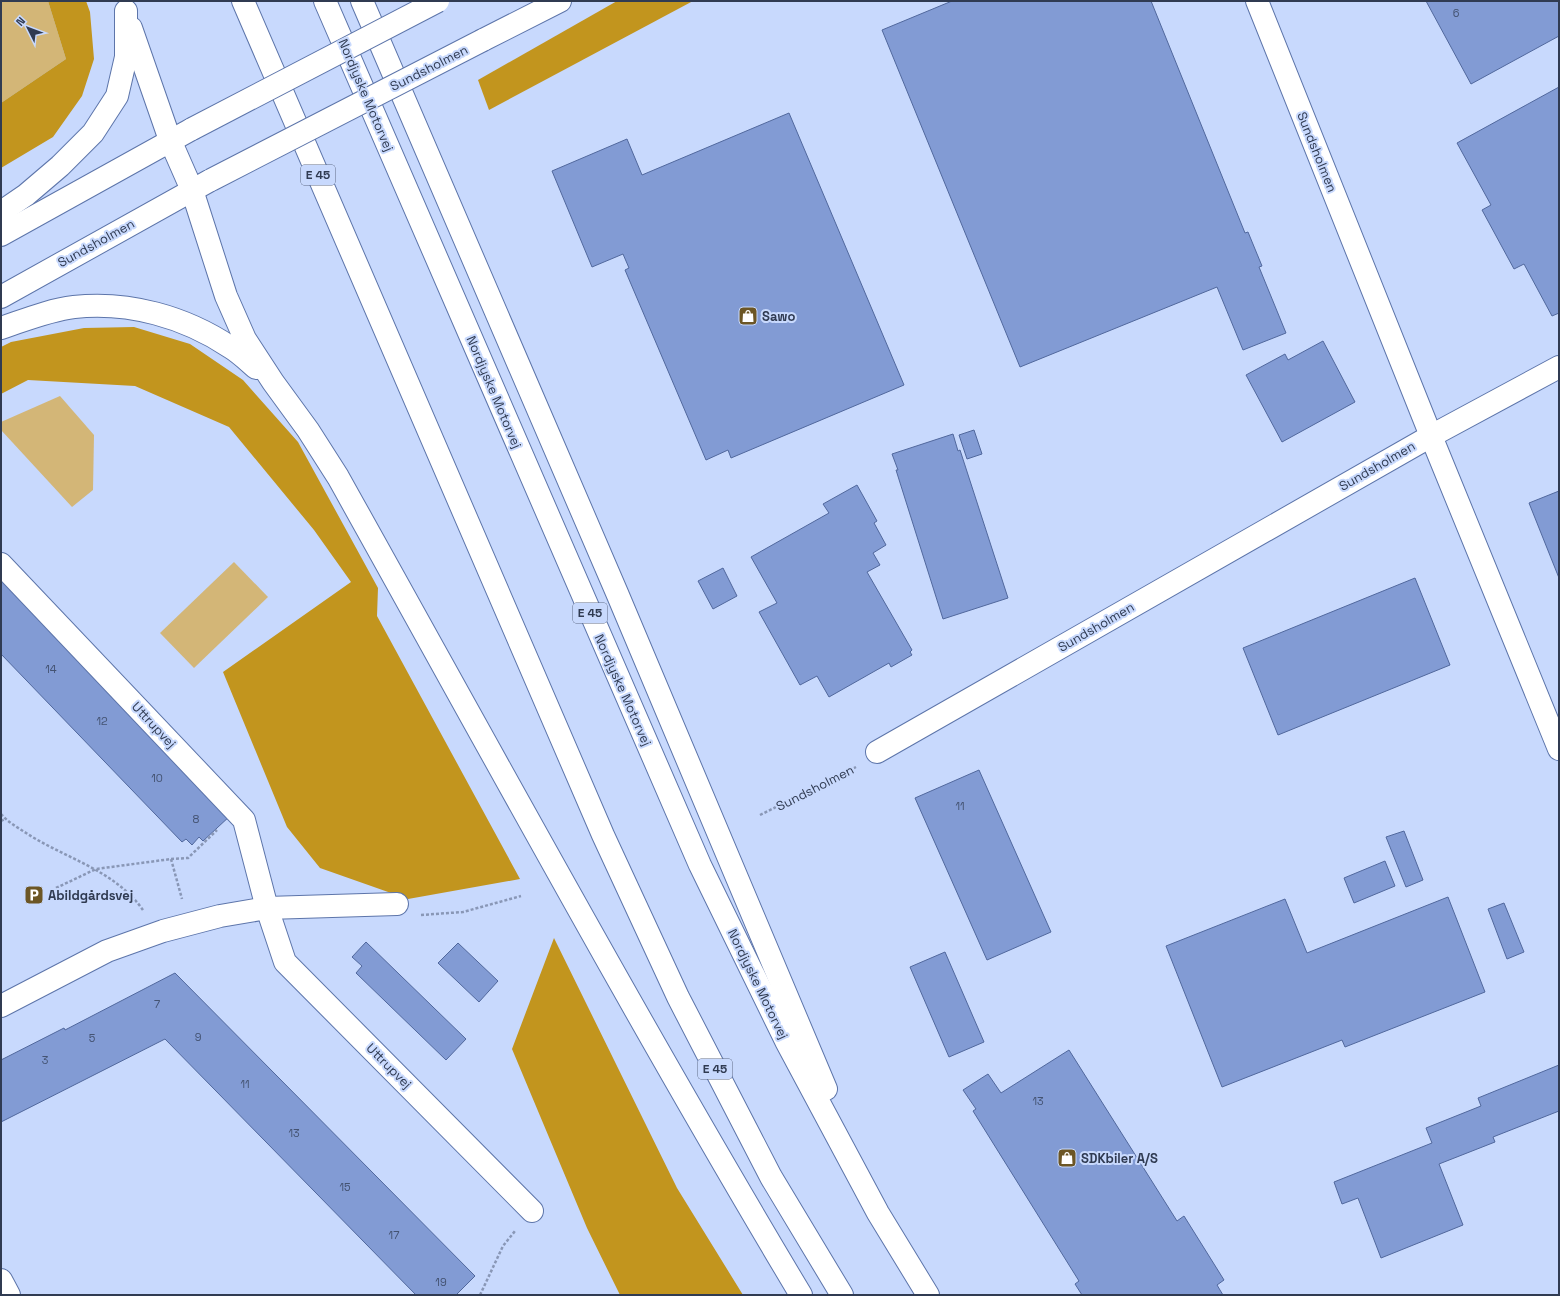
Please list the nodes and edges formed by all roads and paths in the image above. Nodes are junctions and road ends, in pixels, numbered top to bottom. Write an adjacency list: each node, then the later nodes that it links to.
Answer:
1 (243, 1): 40 (main road, E 45)
2 (325, 1): 35 (main road, Nordjyske Motorvej / E 45)
3 (362, 1): 35 (main road)
4 (438, 1): 8 (main road, bridge)
5 (560, 1): 9 (main road, Sundsholmen, bridge)
6 (1257, 1): 16 (main road, Sundsholmen)
7 (124, 6): 8 (main road); 10 (main road)
8 (170, 140): 9 (main road); 11 (main road)
9 (192, 190): 12 (main road, Sundsholmen); 15 (main road)
10 (1, 212)
11 (1, 235)
12 (1, 297)
13 (1, 328): 15 (main road)
14 (1559, 367): 16 (main road, Sundsholmen)
15 (272, 382): 39 (main road)
16 (1430, 436): 18 (main road, Sundsholmen); 19 (main road, Sundsholmen)
17 (1, 564): 20 (main road, Uttrupvej)
18 (1559, 749)
19 (877, 752): 22 (path, Sundsholmen)
20 (235, 812): 25 (path); 30 (main road, Uttrupvej)
21 (1, 814): 23 (path)
22 (760, 815)
23 (5, 819): 24 (path); 26 (path)
24 (1, 820)
25 (171, 859): 26 (path); 31 (path)
26 (96, 870): 27 (path); 32 (path)
27 (56, 888)
28 (522, 896): 29 (path)
29 (396, 904): 30 (main road)
30 (267, 908): 31 (main road); 34 (main road, Uttrupvej)
31 (189, 924): 32 (main road)
32 (155, 934): 33 (main road)
33 (1, 1006)
34 (532, 1211): 38 (path)
35 (878, 1213): 41 (main road, Nordjyske Motorvej / E 45)
36 (1, 1280): 37 (main road)
37 (9, 1295)
38 (480, 1295)
39 (801, 1295)
40 (842, 1295)
41 (928, 1295)

